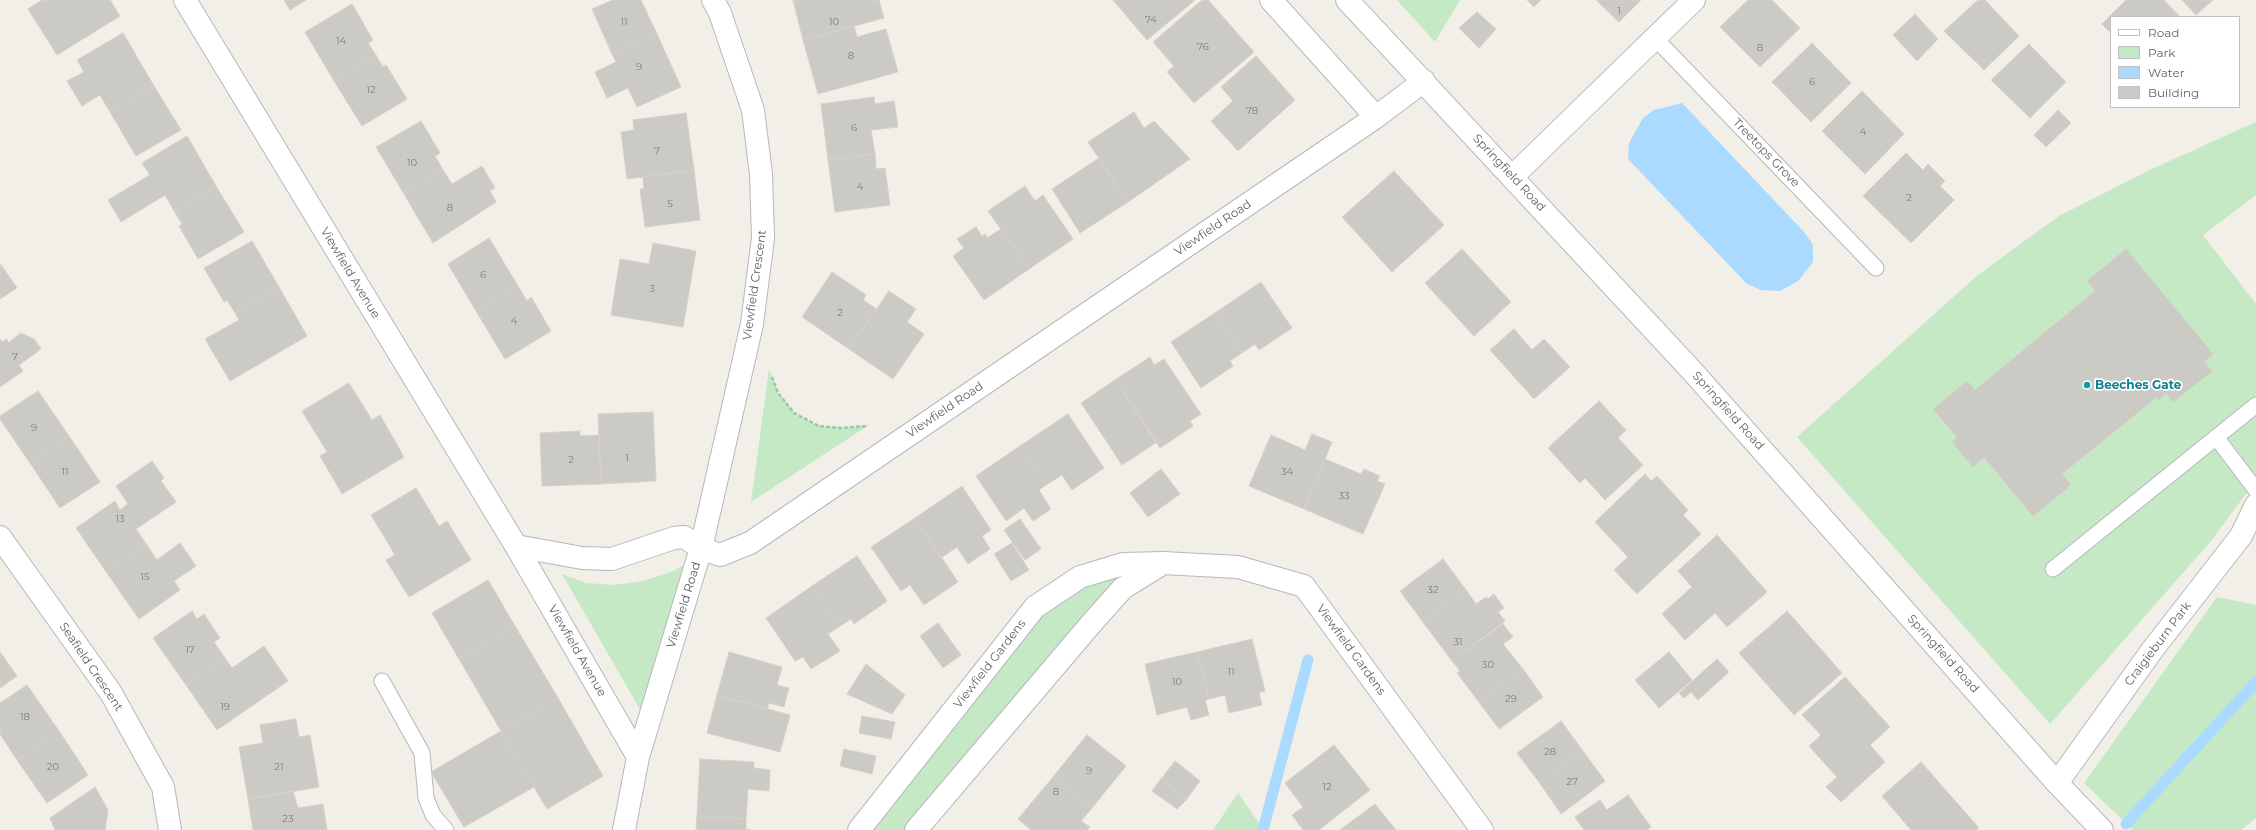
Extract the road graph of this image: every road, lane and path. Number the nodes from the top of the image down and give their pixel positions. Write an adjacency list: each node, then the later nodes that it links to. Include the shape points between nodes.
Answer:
1 (185, 0): 18 (street, Viewfield Avenue)
2 (713, 0): 19 (street, Viewfield Crescent, via 720,13 753,110 761,174 763,238 752,324)
3 (1271, 0): 8 (street)
4 (1347, 0): 7 (street, Springfield Road)
5 (1694, 0): 6 (street)
6 (1655, 38): 9 (street); 10 (lane, Treetops Grove)
7 (1424, 81): 8 (street, Viewfield Road); 9 (street, Springfield Road)
8 (1376, 117): 19 (street, Viewfield Road, via 750,543 720,555)
9 (1512, 177): 24 (street, Springfield Road, via 1693,372)
10 (1876, 268)
11 (771, 375): 13 (path, via 778,393 794,413 819,426 841,428)
12 (2256, 405): 14 (lane)
13 (869, 425)
14 (2216, 437): 15 (lane); 21 (lane)
15 (2256, 490)
16 (2256, 505): 24 (street, Craigieburn Park, via 2241,536 2153,649)
17 (0, 537): 25 (street, Seafield Crescent, via 111,693 163,787)
18 (516, 546): 19 (street, via 582,558 612,559 674,538 684,537); 23 (street, Viewfield Avenue)
19 (700, 548): 23 (street, Viewfield Road)
20 (1163, 563): 28 (street, Viewfield Gardens, via 1123,564 1080,578 1035,607); 29 (street, via 1123,588); 30 (street, Viewfield Gardens, via 1238,567 1304,586)
21 (2053, 569)
22 (382, 681): 26 (lane, via 422,753 426,798 432,815)
23 (638, 757): 27 (street, Viewfield Road)
24 (2057, 783): 31 (street, Springfield Road)
25 (170, 830)
26 (446, 830)
27 (624, 830)
28 (859, 830)
29 (916, 830)
30 (1482, 830)
31 (2102, 830)

